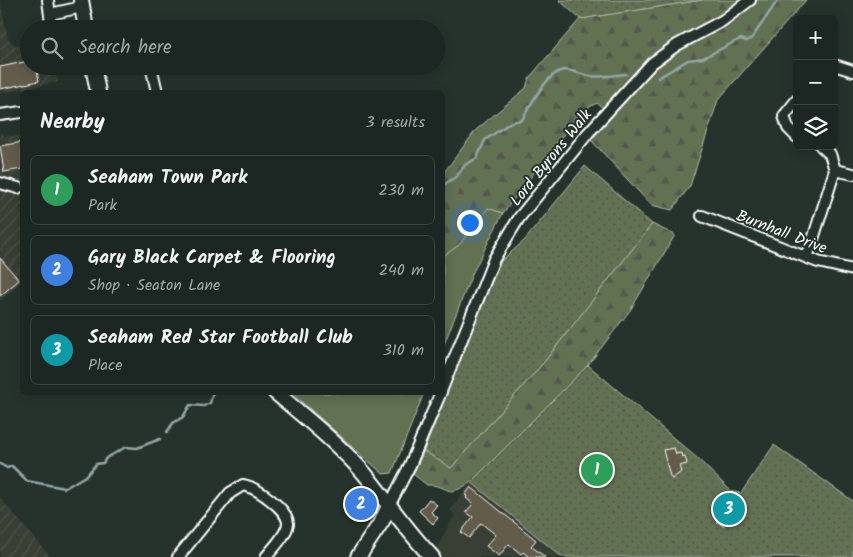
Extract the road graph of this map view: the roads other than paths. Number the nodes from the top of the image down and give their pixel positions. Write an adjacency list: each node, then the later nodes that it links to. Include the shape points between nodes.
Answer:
1 (48, 0): 4 (street)
2 (750, 0): 25 (street, Lord Byrons Walk, via 722,21 677,44 652,64 588,133 519,218 494,259)
3 (82, 3): 4 (street); 6 (main road)
4 (50, 14): 5 (street)
5 (50, 20)
6 (85, 20)
7 (838, 67): 8 (street)
8 (853, 71)
9 (95, 75): 11 (main road)
10 (153, 75): 12 (street)
11 (98, 90)
12 (157, 90)
13 (793, 105): 16 (street, via 784,116)
14 (20, 112): 15 (street)
15 (0, 115)
16 (793, 133)
17 (826, 150): 18 (street)
18 (835, 170): 19 (street); 23 (street)
19 (853, 174)
20 (0, 183): 21 (street)
21 (18, 188)
22 (702, 216): 23 (street, Burnhall Drive)
23 (807, 258): 24 (street, Burnhall Drive)
24 (853, 270)
25 (445, 383)
26 (279, 395): 28 (main road, via 326,434)
27 (440, 395): 28 (street, Lord Byrons Walk)
28 (389, 506): 31 (main road); 32 (main road)
29 (178, 557): 30 (street, via 230,493 243,485 260,491 284,513 288,523)
30 (266, 557)
31 (358, 557)
32 (432, 557)

